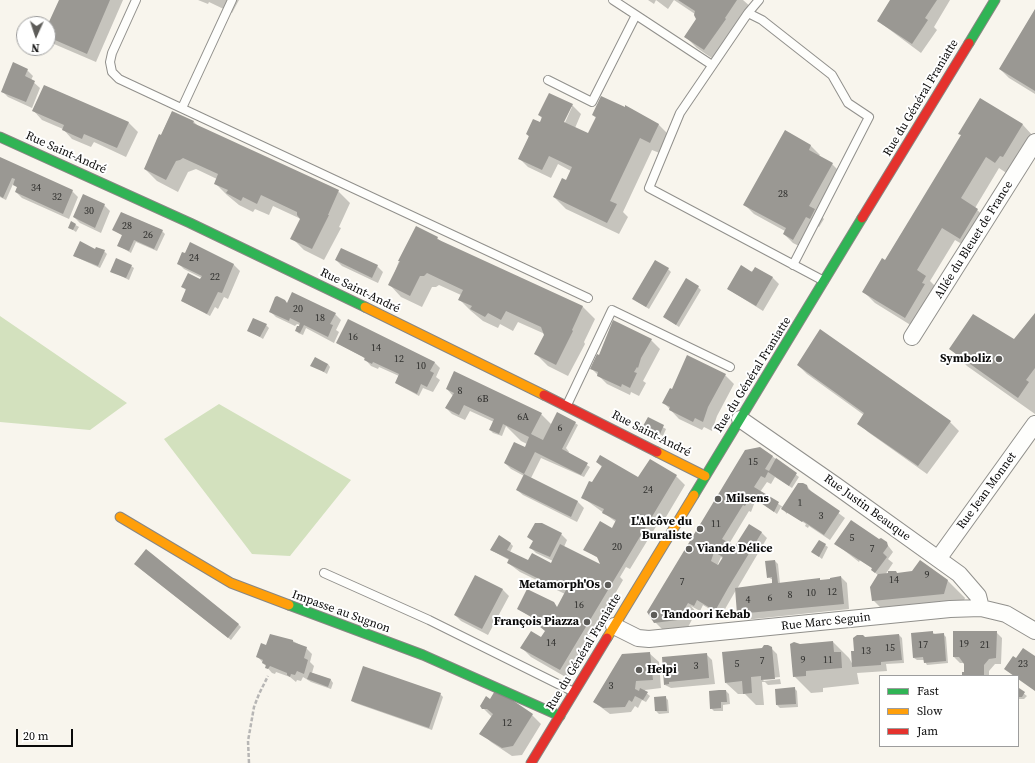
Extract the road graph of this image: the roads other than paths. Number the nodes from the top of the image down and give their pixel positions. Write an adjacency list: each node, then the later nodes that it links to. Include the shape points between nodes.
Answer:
1 (136, 0): 10 (lane, via 112,53 112,72 119,79)
2 (232, 0): 10 (lane)
3 (613, 0): 7 (lane)
4 (759, 0): 6 (lane)
5 (995, 0): 14 (street, Rue du Général Franiatte)
6 (748, 13): 8 (lane); 13 (lane, via 762,20 832,75 848,103 869,117)
7 (636, 15): 8 (lane); 9 (lane, via 592,102)
8 (712, 65): 13 (lane, via 680,113 649,188)
9 (548, 80)
10 (182, 108): 15 (lane)
11 (0, 137): 18 (street, Rue Saint-André, via 190,223)
12 (1035, 142): 16 (street, Allée du Bleuet de France)
13 (793, 265): 14 (lane)
14 (824, 281): 19 (street, Rue du Général Franiatte)
15 (588, 298)
16 (912, 337)
17 (730, 367): 18 (lane, via 612,310)
18 (566, 406): 21 (street, Rue Saint-André)
19 (740, 419): 21 (street, Rue du Général Franiatte); 23 (street, Rue Justin Beauque)
20 (1035, 424): 23 (street, Rue Jean Monnet)
21 (705, 476): 26 (street, Rue du Général Franiatte)
22 (120, 517): 29 (street, Impasse au Sugnon, via 230,583 423,655)
23 (938, 559): 25 (street, Rue Justin Beauque, via 972,587)
24 (324, 573): 28 (lane, via 429,620)
25 (981, 608): 26 (street, Rue Marc Seguin, via 649,640 638,638); 27 (street, Rue Marc Seguin, via 1006,614)
26 (614, 626): 28 (street, Rue du Général Franiatte)
27 (1035, 631)
28 (574, 692): 29 (street, Rue du Général Franiatte)
29 (560, 716): 30 (street, Rue du Général Franiatte)
30 (531, 763)

